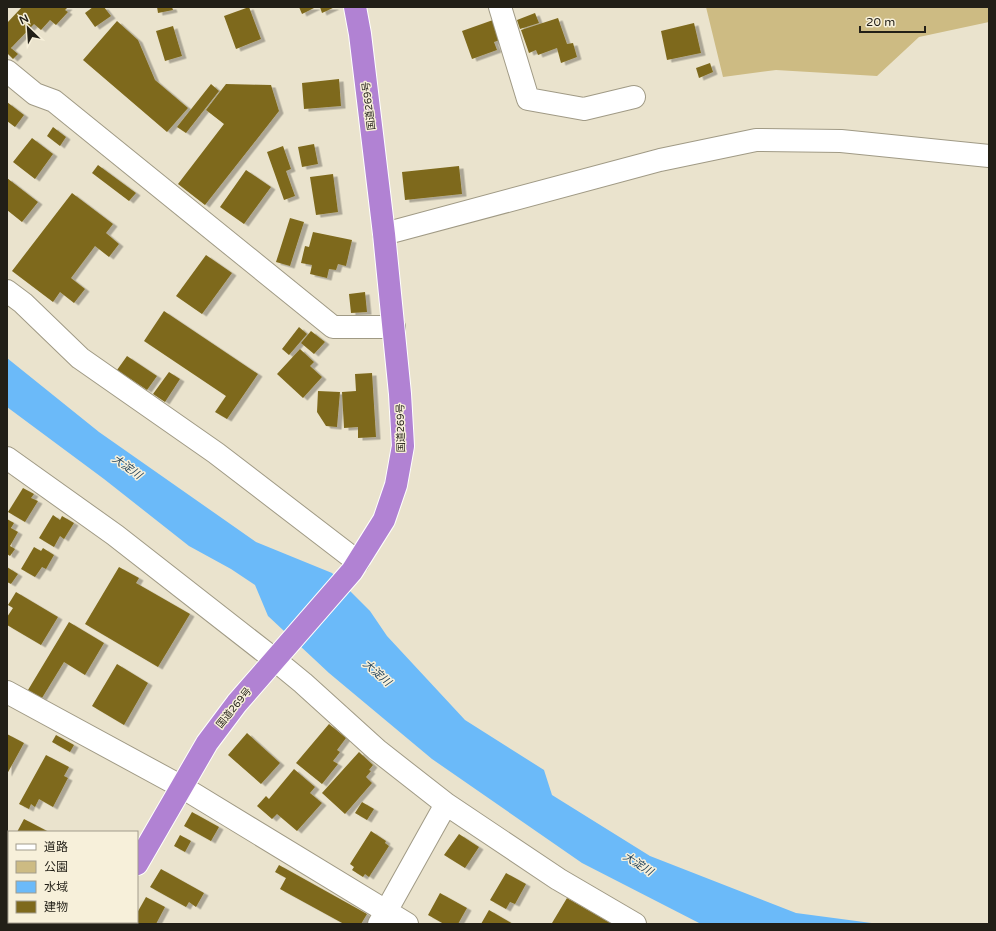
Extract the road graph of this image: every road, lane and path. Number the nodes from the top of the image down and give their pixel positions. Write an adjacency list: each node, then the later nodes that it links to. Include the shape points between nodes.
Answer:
1 (356, 7): 6 (highway, 国道269号)
2 (500, 7): 4 (street, via 528,99 584,109)
3 (7, 71): 8 (street, via 35,94 54,101 333,327)
4 (634, 97)
5 (989, 156): 6 (street, via 841,141 756,140 660,160)
6 (384, 234): 8 (highway, 国道269号)
7 (7, 291): 10 (street, via 80,358 216,452)
8 (394, 327): 10 (highway, 国道269号, via 403,446 396,485 384,520)
9 (7, 458): 11 (street)
10 (355, 566): 11 (highway, 国道269号)
11 (278, 655): 13 (highway, 国道269号, via 207,743); 14 (street, via 303,683 377,750)
12 (7, 692): 13 (street)
13 (182, 787): 15 (highway, 国道269号); 16 (street)
14 (446, 804): 16 (street); 18 (street, via 558,879)
15 (138, 862)
16 (383, 918): 17 (street)
17 (408, 924)
18 (635, 924)

